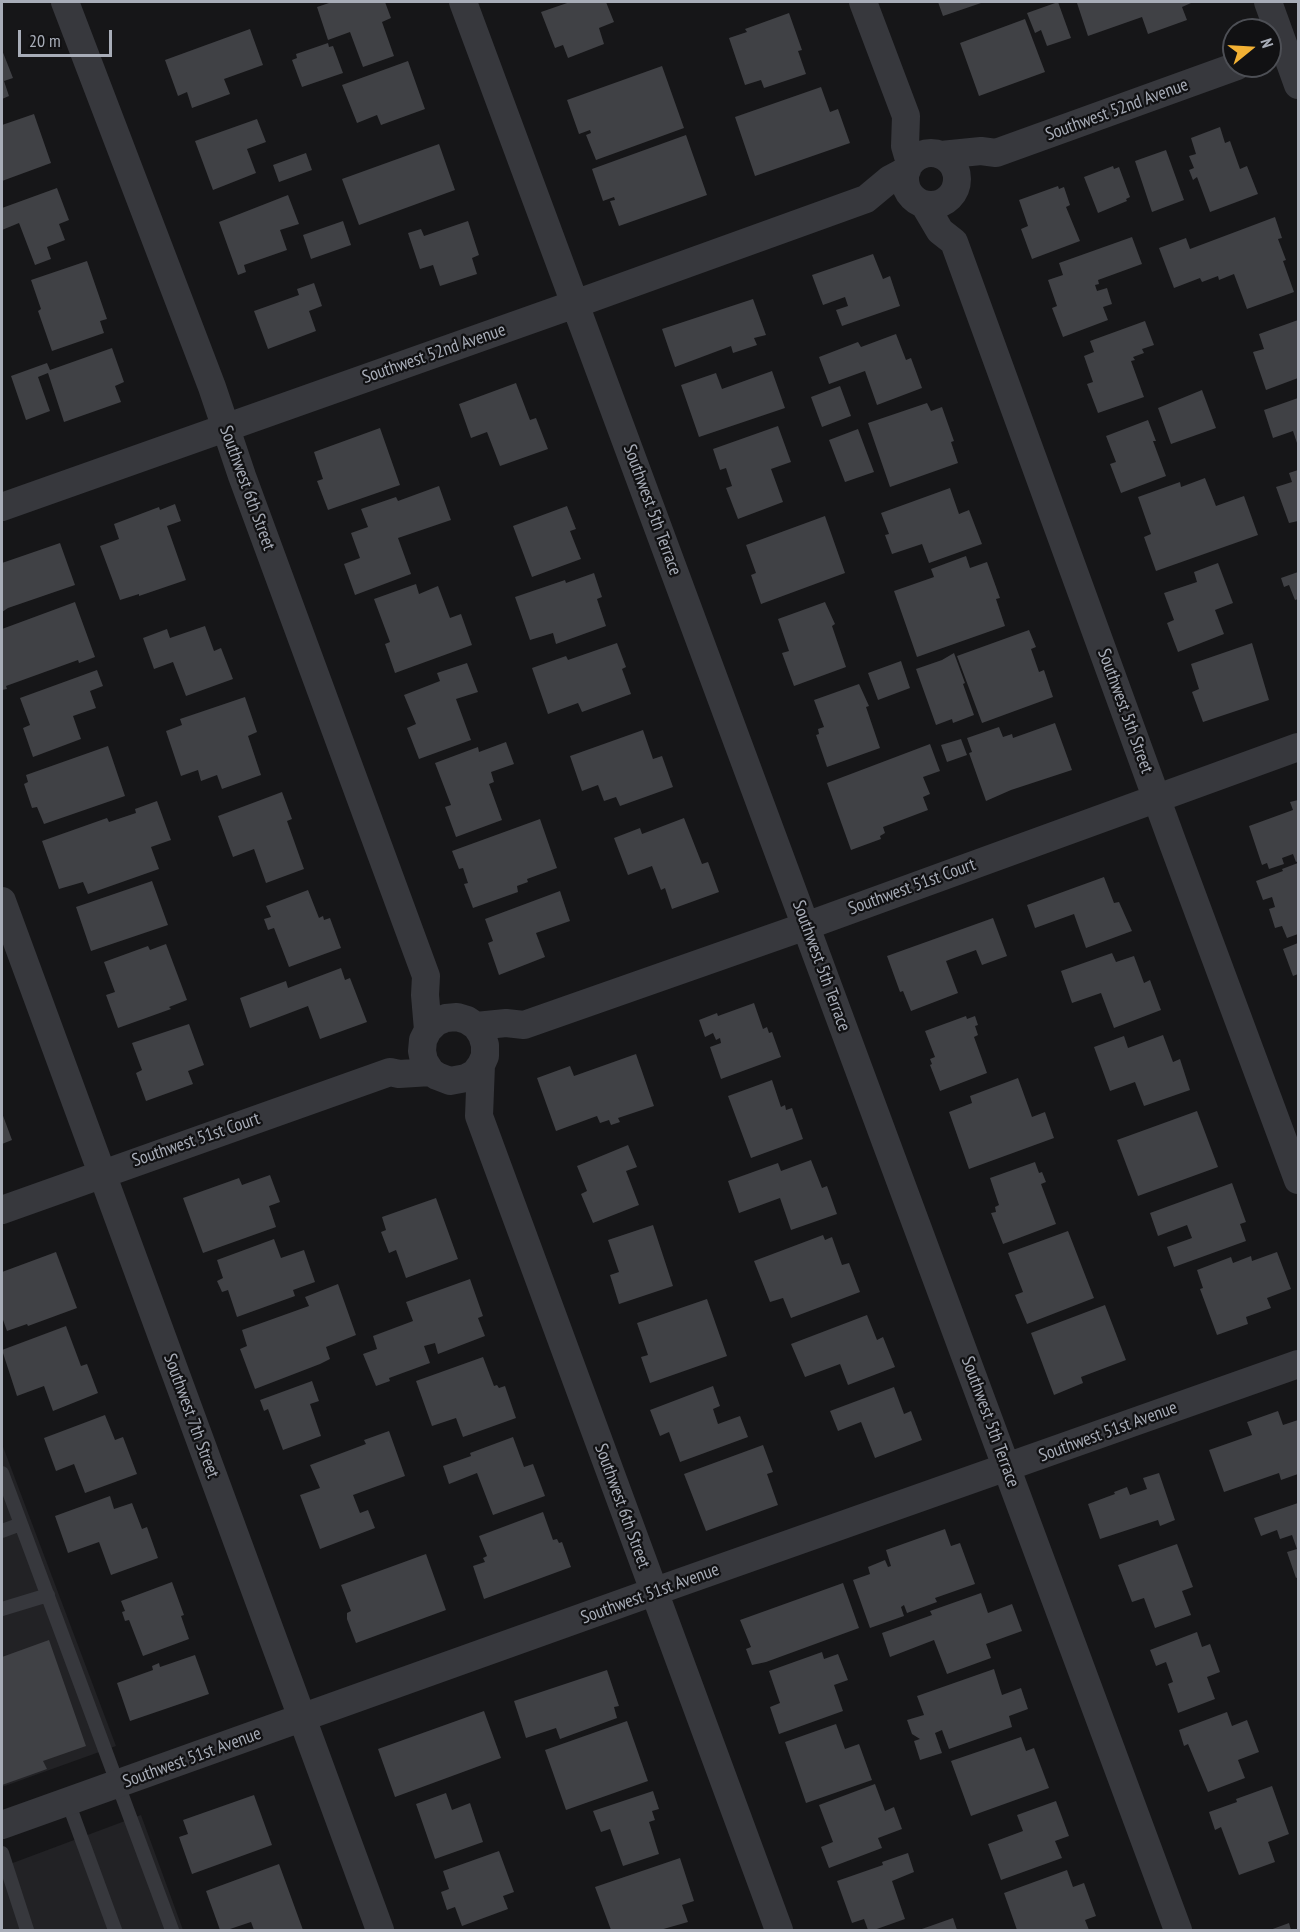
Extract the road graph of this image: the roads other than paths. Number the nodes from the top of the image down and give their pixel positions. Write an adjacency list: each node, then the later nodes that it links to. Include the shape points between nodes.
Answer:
1 (65, 2): 17 (street, Southwest 6th Street)
2 (463, 2): 16 (street, Southwest 5th Terrace)
3 (863, 2): 8 (street, Southwest 5th Street)
4 (1268, 2): 5 (street)
5 (1285, 49): 7 (street)
6 (1222, 71): 9 (street, Southwest 52nd Avenue)
7 (1299, 85)
8 (906, 116): 10 (street, Southwest 5th Street, via 921,128); 11 (street, Southwest 5th Street)
9 (996, 153): 10 (street, Southwest 52nd Avenue); 12 (street, Southwest 52nd Avenue, via 985,167)
10 (939, 154): 11 (street, via 923,154); 12 (street, Southwest 5th Street, via 948,159 956,172)
11 (908, 166): 13 (street, Southwest 52nd Avenue); 14 (street, Southwest 5th Street, via 906,185)
12 (955, 189): 14 (street, via 944,202); 15 (street, Southwest 5th Street, via 959,211)
13 (866, 199): 14 (street, Southwest 52nd Avenue); 16 (street, Southwest 52nd Avenue)
14 (922, 204): 15 (street, Southwest 5th Street, via 940,231)
15 (954, 242): 20 (street, Southwest 5th Street)
16 (575, 304): 17 (street, Southwest 52nd Avenue); 22 (street, Southwest 5th Terrace)
17 (225, 427): 18 (street, Southwest 52nd Avenue); 23 (street, Southwest 6th Street)
18 (2, 507)
19 (1299, 747): 20 (street, Southwest 51st Court)
20 (1156, 798): 22 (street, Southwest 51st Court); 32 (street, Southwest 5th Street)
21 (2, 901): 31 (street, Southwest 7th Street)
22 (806, 926): 25 (street, Southwest 51st Court); 35 (street, Southwest 5th Terrace)
23 (426, 976): 24 (street, Southwest 6th Street); 26 (street, Southwest 6th Street)
24 (466, 1022): 25 (street, Southwest 51st Court); 26 (street, via 446,1018 436,1022); 27 (street, via 483,1035)
25 (524, 1025): 27 (street, Southwest 51st Court)
26 (425, 1036): 28 (street, Southwest 51st Court); 29 (street, via 424,1061)
27 (483, 1060): 29 (street, via 475,1073 466,1078); 30 (street, Southwest 6th Street)
28 (390, 1072): 29 (street, Southwest 51st Court); 31 (street, Southwest 51st Court)
29 (441, 1076): 30 (street, Southwest 6th Street)
30 (479, 1116): 39 (street, Southwest 6th Street)
31 (102, 1173): 33 (street, Southwest 51st Court); 42 (street, Southwest 7th Street)
32 (1299, 1180)
33 (2, 1210)
34 (1299, 1364): 35 (street, Southwest 51st Avenue)
35 (1007, 1467): 39 (street, Southwest 51st Avenue); 52 (street, Southwest 5th Terrace)
36 (2, 1473): 37 (lane)
37 (21, 1524): 38 (lane); 40 (lane)
38 (2, 1531)
39 (653, 1592): 42 (street, Southwest 51st Avenue); 51 (street, Southwest 6th Street)
40 (48, 1595): 41 (lane); 43 (lane)
41 (2, 1609)
42 (303, 1719): 43 (street, Southwest 51st Avenue); 50 (street, Southwest 7th Street)
43 (118, 1784): 44 (street, Southwest 51st Avenue); 49 (lane)
44 (68, 1802): 45 (street, Southwest 51st Avenue); 48 (lane)
45 (2, 1826)
46 (2, 1853): 47 (lane)
47 (27, 1930)
48 (115, 1930)
49 (172, 1930)
50 (380, 1930)
51 (779, 1930)
52 (1179, 1930)

